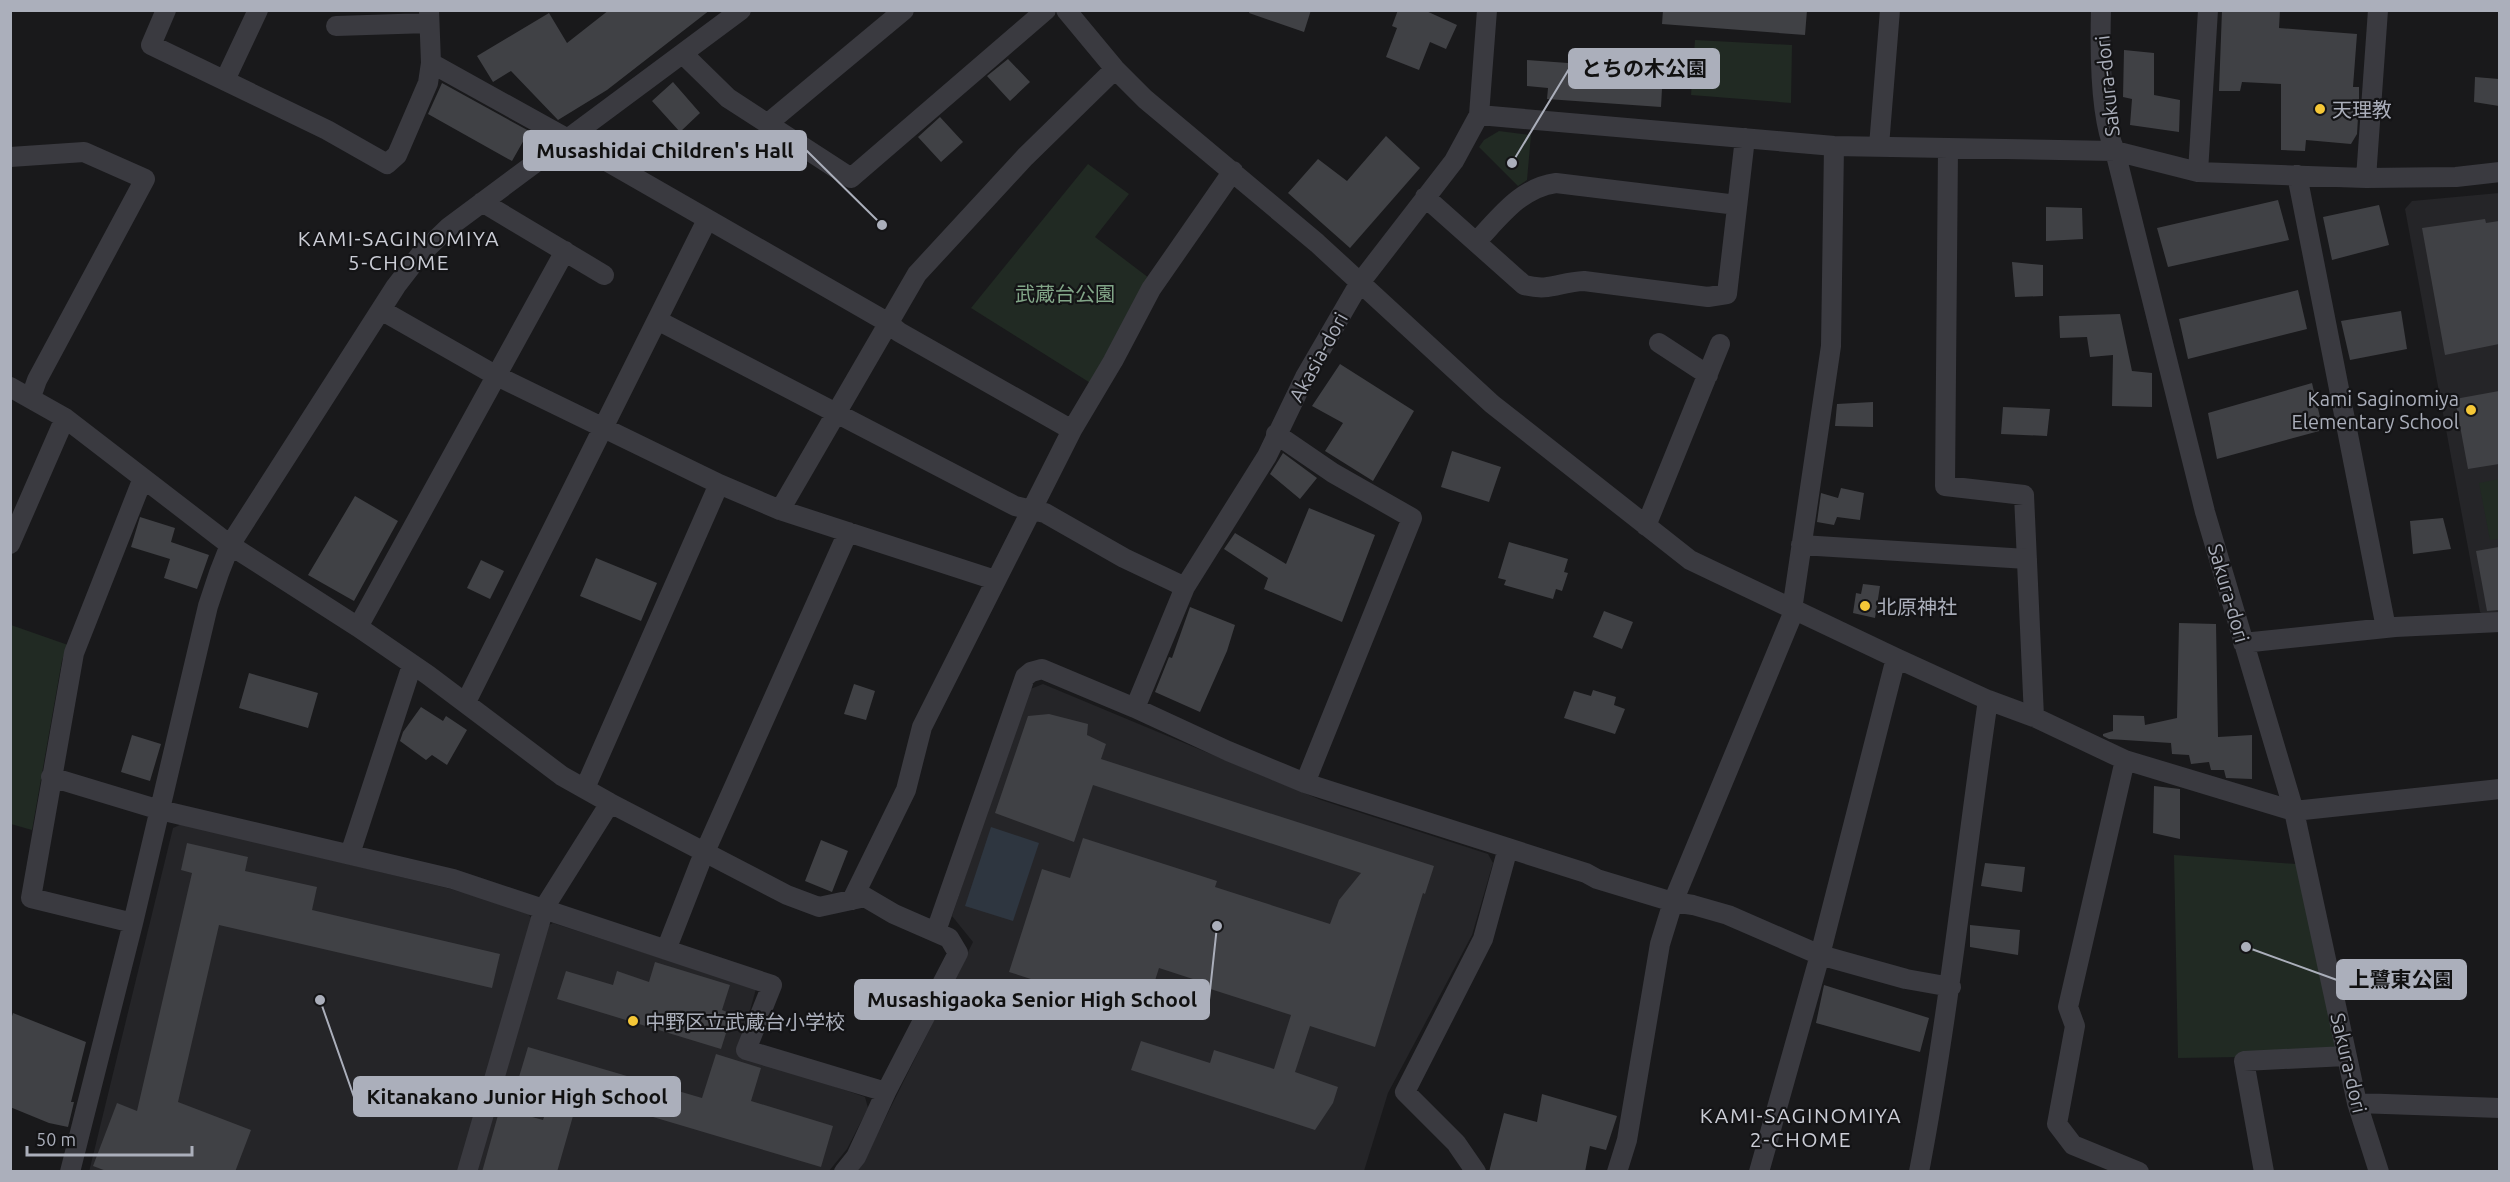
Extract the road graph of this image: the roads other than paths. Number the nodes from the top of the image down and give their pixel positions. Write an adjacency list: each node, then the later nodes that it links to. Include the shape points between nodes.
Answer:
1 (166, 10): 17 (street, via 151,45)
2 (258, 10): 17 (street)
3 (741, 10): 14 (street)
4 (904, 10): 19 (street)
5 (1046, 10): 19 (street, via 851,178)
6 (1066, 10): 16 (street)
7 (1487, 10): 18 (street, Akasia-dori)
8 (1890, 10): 23 (street)
9 (2101, 10): 25 (street, Sakura-dori, via 2108,135)
10 (2208, 10): 28 (street)
11 (2378, 10): 31 (street)
12 (429, 16): 13 (street); 15 (street)
13 (336, 26)
14 (683, 54): 19 (street, via 728,98); 21 (street)
15 (430, 63): 17 (street, via 428,83 397,155 387,164); 21 (street)
16 (1115, 69): 27 (street, via 1145,99); 42 (street, via 1025,157 917,274)
17 (225, 80)
18 (1479, 115): 20 (street); 32 (street, Akasia-dori, via 1454,161)
19 (767, 124)
20 (1745, 138): 22 (street); 34 (street)
21 (568, 139): 33 (street); 35 (street)
22 (1834, 146): 23 (street); 61 (street, via 1831,346)
23 (1879, 146): 24 (street)
24 (1948, 148): 25 (street); 63 (street, via 1945,486 2024,495)
25 (2115, 151): 28 (street); 70 (street, Sakura-dori, via 2205,512)
26 (10, 158): 48 (street, via 84,152 145,179)
27 (1233, 171): 39 (street); 52 (street, via 1151,288)
28 (2198, 172): 30 (street)
29 (2499, 172): 31 (street, via 2456,177)
30 (2297, 175): 31 (street); 69 (street)
31 (2366, 178)
32 (1425, 197): 36 (street); 39 (street, Akasia-dori)
33 (482, 202): 37 (street); 40 (street, via 420,255)
34 (1737, 205): 36 (street, via 1543,184 1518,198); 36 (street, via 1727,294 1708,297 1584,281 1538,289 1524,285)
35 (707, 220): 41 (street); 42 (street)
36 (1476, 242)
37 (565, 251): 38 (street); 45 (street)
38 (604, 275)
39 (1359, 284): 53 (street, Akasia-dori); 58 (street, via 1492,404)
40 (381, 310): 45 (street); 62 (street)
41 (657, 320): 49 (street); 51 (street)
42 (887, 322): 49 (street); 52 (street)
43 (1659, 343): 46 (street)
44 (1720, 344): 46 (street)
45 (495, 375): 51 (street); 68 (street)
46 (1707, 375): 58 (street)
47 (10, 387): 48 (street)
48 (31, 397): 50 (street)
49 (835, 412): 56 (street, via 1015,506); 57 (street)
50 (65, 418): 54 (street); 60 (street)
51 (602, 429): 55 (street); 74 (street)
52 (1072, 430): 56 (street)
53 (1276, 434): 65 (street, Akasia-dori, via 1267,456); 79 (street, via 1333,473 1412,518)
54 (143, 478): 62 (street); 78 (street, via 74,653)
55 (719, 484): 57 (street); 80 (street)
56 (1031, 509): 64 (street); 65 (street)
57 (780, 510): 59 (street)
58 (1646, 526): 66 (street, via 1690,560)
59 (848, 532): 64 (street); 86 (street)
60 (10, 544)
61 (1801, 544): 63 (street); 66 (street)
62 (230, 545): 68 (street); 83 (street, via 208,606)
63 (2027, 559): 76 (street)
64 (995, 580): 88 (street, via 922,727 906,790)
65 (1185, 587): 75 (street, Akasia-dori)
66 (1793, 611): 71 (street); 89 (street)
67 (2499, 622): 69 (street)
68 (358, 627): 72 (street)
69 (2386, 628): 70 (street)
70 (2243, 643): 84 (street, Sakura-dori)
71 (1896, 658): 73 (street); 94 (street)
72 (412, 665): 74 (street); 87 (street)
73 (1988, 700): 76 (street); 95 (street)
74 (466, 702): 80 (street, via 553,769)
75 (1135, 708): 79 (street); 92 (street, via 1042,669 1025,677)
76 (2034, 717): 77 (street)
77 (2125, 760): 84 (street); 107 (street, via 2068,1007 2075,1026 2057,1125 2073,1145)
78 (51, 777): 83 (street); 91 (street, via 31,898)
79 (1305, 783): 85 (street)
80 (585, 788): 82 (street)
81 (2499, 789): 84 (street)
82 (610, 803): 86 (street); 90 (street)
83 (160, 810): 87 (street); 91 (street)
84 (2294, 811): 96 (street, Sakura-dori)
85 (1508, 848): 89 (street); 103 (street, via 1483,939 1405,1092 1456,1143)
86 (705, 852): 88 (street, via 819,908); 93 (street)
87 (350, 854): 90 (street, via 453,879)
88 (852, 900): 92 (street, via 865,897)
89 (1673, 902): 94 (street, via 1728,915); 104 (street, via 1660,944 1627,1140)
90 (544, 908): 93 (street); 101 (street)
91 (134, 923): 100 (street)
92 (936, 931): 97 (street, via 949,938 958,953)
93 (666, 950): 97 (street, via 772,985 746,1050)
94 (1820, 955): 95 (street); 105 (street)
95 (1951, 987): 106 (street)
96 (2346, 1056): 98 (street, Sakura-dori); 108 (street, via 2244,1061)
97 (886, 1092): 102 (street, via 856,1157)
98 (2357, 1103): 99 (street); 109 (street, Sakura-dori)
99 (2499, 1108)
100 (70, 1172)
101 (467, 1172)
102 (844, 1172)
103 (1476, 1172)
104 (1617, 1172)
105 (1759, 1172)
106 (1919, 1172)
107 (2139, 1172)
108 (2264, 1172)
109 (2379, 1172)

